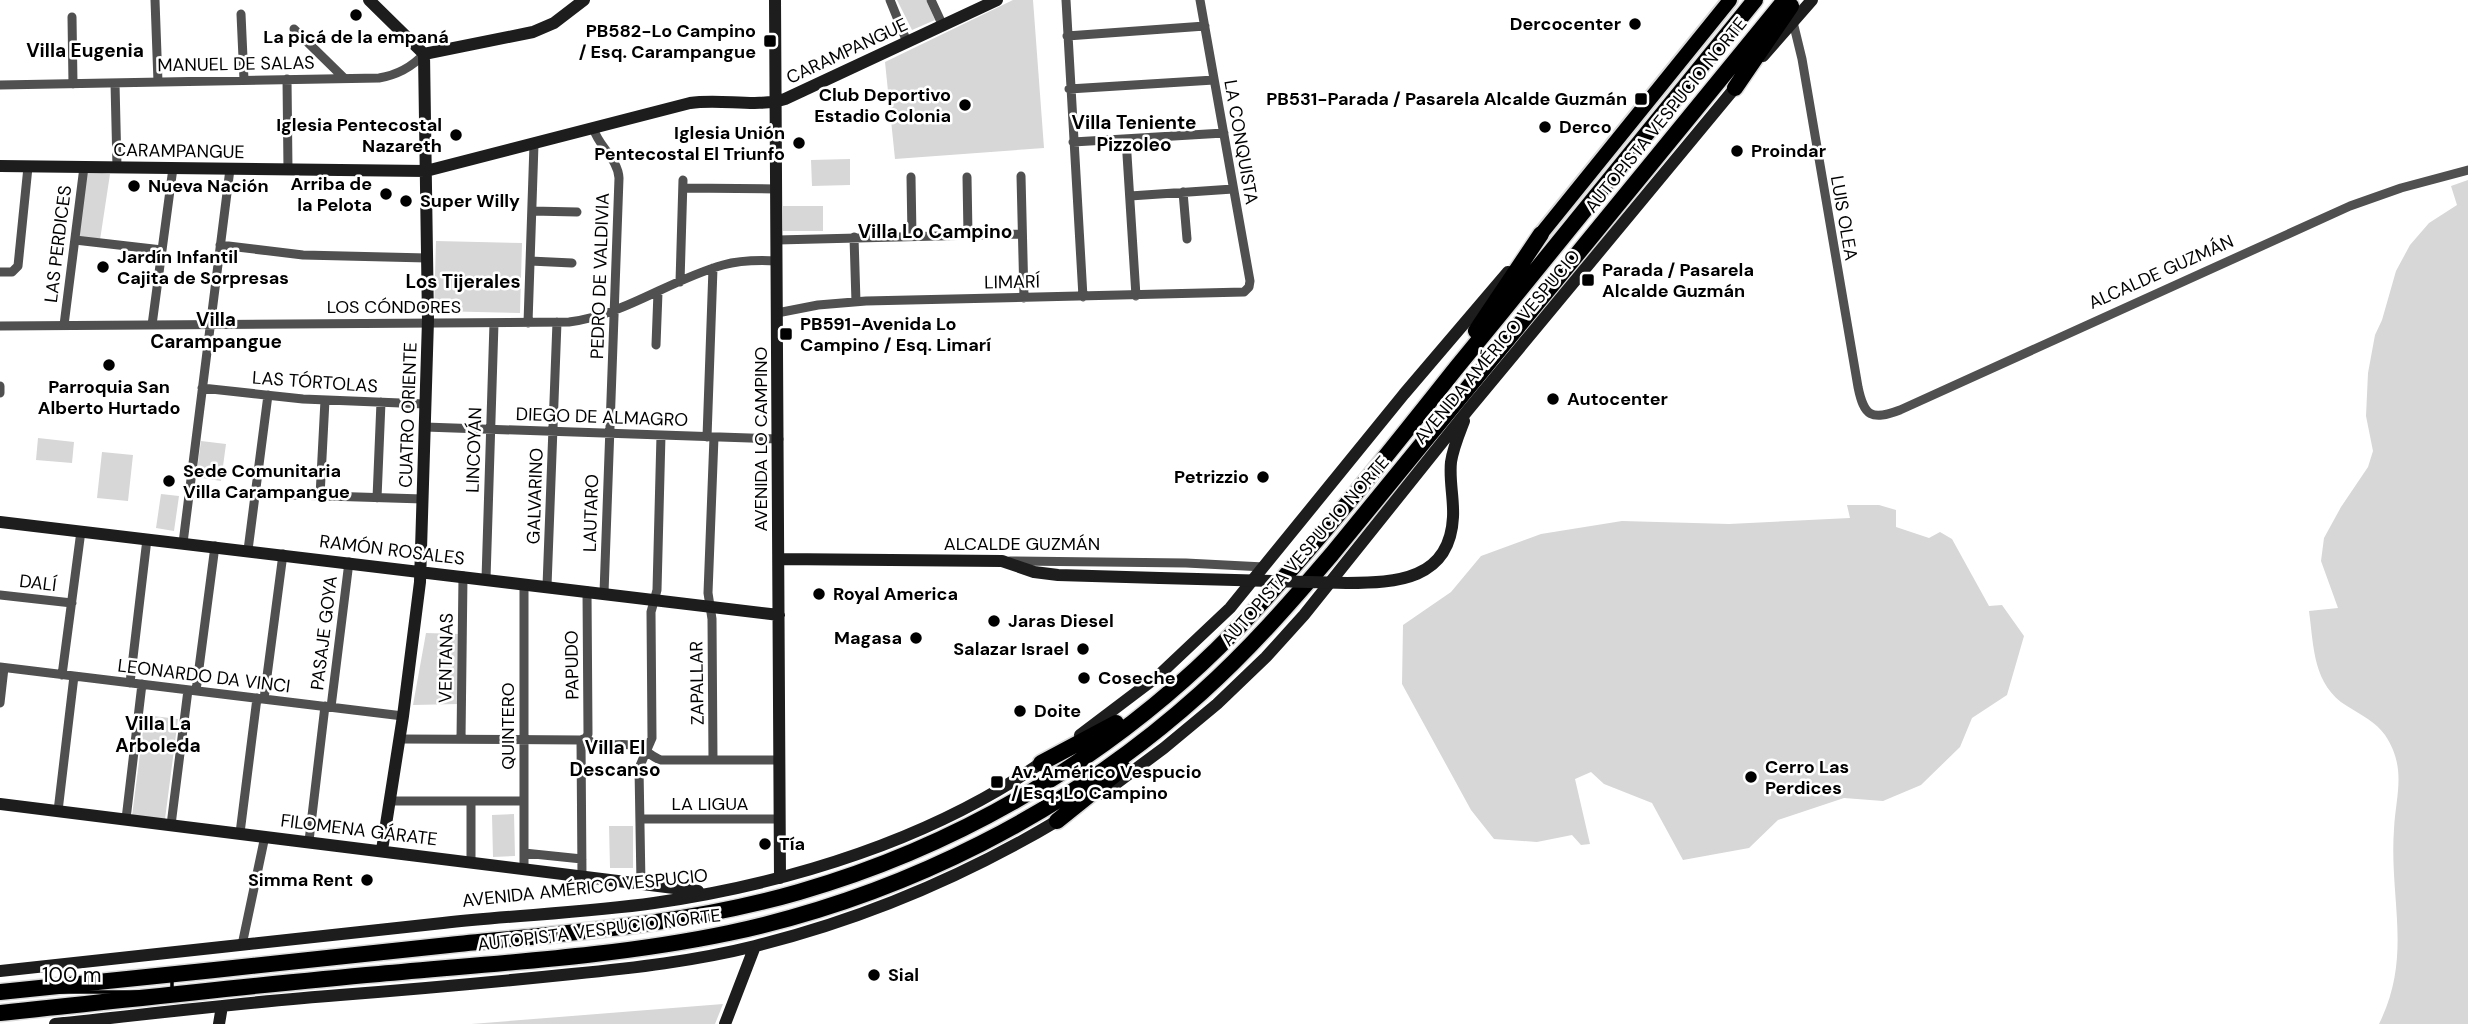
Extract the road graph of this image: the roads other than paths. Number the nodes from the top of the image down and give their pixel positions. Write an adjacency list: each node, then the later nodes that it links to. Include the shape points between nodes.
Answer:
1 (155, 0): 28 (street)
2 (369, 0): 23 (main road)
3 (584, 0): 23 (main road, via 533,32)
4 (775, 0): 34 (main road, AVENIDA LO CAMPINO)
5 (890, 0): 22 (street)
6 (931, 0): 18 (street)
7 (997, 0): 18 (main road, CARAMPANGUE)
8 (1066, 0): 21 (street)
9 (1200, 0): 19 (street, LA CONQUISTA)
10 (1730, 0): 59 (main road, AVENIDA AMÉRICO VESPUCIO)
11 (1755, 0): 92 (highway, AUTOPISTA VESPUCIO NORTE)
12 (1785, 0): 143 (highway, AUTOPISTA VESPUCIO NORTE, via 1332,554 1262,634)
13 (1795, 0): 32 (highway)
14 (1812, 0): 17 (main road, AVENIDA AMÉRICO VESPUCIO)
15 (242, 14): 26 (street)
16 (72, 17): 30 (street)
17 (1793, 22): 32 (main road, AVENIDA AMÉRICO VESPUCIO); 101 (street, LUIS OLEA, via 1858,387 1863,406)
18 (943, 26): 22 (main road, CARAMPANGUE)
19 (1205, 26): 21 (street); 27 (street, LA CONQUISTA)
20 (294, 29): 24 (street)
21 (1067, 36): 33 (street)
22 (907, 42): 34 (main road, CARAMPANGUE)
23 (424, 54): 24 (street, MANUEL DE SALAS, via 394,75); 48 (main road, CUATRO ORIENTE)
24 (344, 78): 25 (street, MANUEL DE SALAS)
25 (287, 79): 26 (street, MANUEL DE SALAS); 46 (street)
26 (244, 80): 28 (street, MANUEL DE SALAS)
27 (1214, 80): 33 (street); 36 (street, LA CONQUISTA)
28 (158, 82): 29 (street, MANUEL DE SALAS)
29 (115, 83): 30 (street, MANUEL DE SALAS); 43 (street)
30 (73, 84): 31 (street, MANUEL DE SALAS)
31 (0, 85)
32 (1735, 88): 100 (main road, AVENIDA AMÉRICO VESPUCIO)
33 (1069, 89): 38 (street)
34 (775, 102): 35 (main road, CARAMPANGUE, via 700,101); 52 (main road, AVENIDA LO CAMPINO)
35 (593, 128): 39 (main road, CARAMPANGUE); 81 (street, PEDRO DE VALDIVIA, via 619,174)
36 (1224, 133): 37 (street); 53 (street, LA CONQUISTA)
37 (1126, 139): 38 (street); 55 (street)
38 (1073, 142): 77 (street)
39 (534, 144): 48 (main road, CARAMPANGUE); 56 (street)
40 (0, 166): 41 (main road, CARAMPANGUE)
41 (28, 167): 42 (main road, CARAMPANGUE); 73 (street, via 19,264 16,270)
42 (84, 167): 43 (main road, CARAMPANGUE); 64 (street, LAS PERDICES)
43 (117, 167): 44 (main road, CARAMPANGUE)
44 (173, 168): 45 (main road, CARAMPANGUE); 67 (street)
45 (230, 169): 46 (main road, CARAMPANGUE); 66 (street)
46 (288, 170): 48 (main road, CARAMPANGUE)
47 (2468, 170): 101 (street, ALCALDE GUZMÁN, via 2350,206 1900,411)
48 (426, 171): 68 (main road, CUATRO ORIENTE)
49 (1021, 176): 58 (street)
50 (911, 177): 61 (street)
51 (967, 177): 60 (street)
52 (776, 188): 65 (main road, AVENIDA LO CAMPINO); 74 (street, via 683,184)
53 (1233, 189): 54 (street); 75 (street, LA CONQUISTA, via 1250,281)
54 (1183, 192): 55 (street); 63 (street)
55 (1130, 196): 78 (street)
56 (531, 211): 57 (street); 69 (street)
57 (577, 212)
58 (1022, 234): 60 (street); 79 (street)
59 (1541, 234): 92 (highway); 123 (main road, AVENIDA AMÉRICO VESPUCIO)
60 (968, 235): 61 (street)
61 (912, 236): 62 (street)
62 (855, 237): 65 (street); 80 (street)
63 (1187, 239)
64 (75, 240): 67 (street); 88 (street, LAS PERDICES)
65 (777, 240): 70 (main road, AVENIDA LO CAMPINO)
66 (220, 244): 68 (street, via 303,255); 87 (street)
67 (162, 250): 89 (street)
68 (427, 258): 83 (main road, CUATRO ORIENTE)
69 (530, 261): 71 (street); 85 (street)
70 (777, 261): 72 (street, LOS CÓNDORES, via 744,261); 82 (main road, AVENIDA LO CAMPINO)
71 (572, 263)
72 (713, 268): 74 (street, LOS CÓNDORES); 107 (street, ZAPALLAR)
73 (0, 272)
74 (680, 282): 76 (street, LOS CÓNDORES)
75 (1247, 290): 78 (street, LIMARÍ)
76 (658, 292): 81 (street, LOS CÓNDORES); 91 (street)
77 (1083, 296): 78 (street, LIMARÍ); 79 (street, LIMARÍ)
78 (1136, 296)
79 (1024, 298): 80 (street, LIMARÍ)
80 (856, 302): 82 (street, LIMARÍ)
81 (614, 312): 86 (street, LOS CÓNDORES); 105 (street, PEDRO DE VALDIVIA)
82 (777, 313): 108 (main road, AVENIDA LO CAMPINO)
83 (428, 323): 84 (street, LOS CÓNDORES); 87 (street, LOS CÓNDORES); 99 (main road, CUATRO ORIENTE)
84 (495, 323): 85 (street, LOS CÓNDORES); 103 (street, LINCOYÁN)
85 (528, 323): 86 (street, LOS CÓNDORES)
86 (557, 323): 104 (street, GALVARINO)
87 (210, 324): 89 (street, LOS CÓNDORES); 94 (street)
88 (64, 325): 89 (street, LOS CÓNDORES); 90 (street, LOS CÓNDORES)
89 (152, 325)
90 (0, 326)
91 (656, 345)
92 (1449, 378): 139 (highway, AUTOPISTA VESPUCIO NORTE, via 1289,572)
93 (0, 386): 95 (street)
94 (202, 388): 96 (street, LAS TÓRTOLAS); 116 (street)
95 (0, 393)
96 (268, 395): 97 (street, LAS TÓRTOLAS); 118 (street)
97 (325, 400): 98 (street, LAS TÓRTOLAS); 110 (street)
98 (381, 402): 99 (street, LAS TÓRTOLAS); 111 (street)
99 (425, 404): 102 (main road, CUATRO ORIENTE)
100 (1468, 410): 121 (main road, bridge, via 1451,460 1453,522 1448,539 1441,555 1425,570 1405,579 1347,583 1058,575); 164 (main road, AVENIDA AMÉRICO VESPUCIO, via 1266,657 1164,748)
101 (1873, 416)
102 (425, 427): 103 (street, DIEGO DE ALMAGRO); 112 (main road, CUATRO ORIENTE)
103 (491, 429): 104 (street, DIEGO DE ALMAGRO); 126 (street, LINCOYÁN)
104 (553, 431): 105 (street, DIEGO DE ALMAGRO); 128 (street, GALVARINO)
105 (609, 433): 106 (street, DIEGO DE ALMAGRO); 130 (street, LAUTARO)
106 (661, 435): 107 (street, DIEGO DE ALMAGRO); 132 (street)
107 (710, 437): 108 (street, DIEGO DE ALMAGRO); 134 (street, ZAPALLAR)
108 (779, 439): 120 (main road, AVENIDA LO CAMPINO)
109 (294, 495): 110 (street)
110 (320, 496): 111 (street)
111 (377, 498): 112 (street)
112 (423, 499): 124 (main road, CUATRO ORIENTE)
113 (0, 522): 114 (main road, RAMÓN ROSALES)
114 (80, 531): 115 (main road, RAMÓN ROSALES); 133 (street)
115 (148, 539): 116 (main road, RAMÓN ROSALES); 140 (street)
116 (183, 543): 117 (main road, RAMÓN ROSALES)
117 (215, 546): 118 (main road, RAMÓN ROSALES); 142 (street)
118 (248, 550): 119 (main road, RAMÓN ROSALES)
119 (283, 554): 122 (main road, RAMÓN ROSALES); 144 (street)
120 (779, 559): 121 (main road, ALCALDE GUZMÁN); 135 (main road, AVENIDA LO CAMPINO)
121 (1002, 561): 123 (street, ALCALDE GUZMÁN)
122 (349, 562): 124 (main road, RAMÓN ROSALES); 146 (street, PASAJE GOYA)
123 (1265, 567): 155 (main road, AVENIDA AMÉRICO VESPUCIO, via 1219,619 1158,676)
124 (421, 571): 125 (main road, RAMÓN ROSALES); 147 (main road, CUATRO ORIENTE)
125 (463, 576): 126 (main road, RAMÓN ROSALES); 149 (street, VENTANAS)
126 (486, 579): 127 (main road, RAMÓN ROSALES)
127 (524, 584): 128 (main road, RAMÓN ROSALES); 151 (street, QUINTERO)
128 (547, 586): 129 (main road, RAMÓN ROSALES)
129 (586, 591): 130 (main road, RAMÓN ROSALES); 150 (street, PAPUDO, via 588,734)
130 (604, 593): 132 (main road, RAMÓN ROSALES)
131 (0, 595): 133 (street, DALÍ)
132 (654, 600): 134 (main road, RAMÓN ROSALES); 152 (street, via 652,738)
133 (72, 603): 137 (street)
134 (710, 606): 135 (main road, RAMÓN ROSALES); 153 (street, ZAPALLAR)
135 (779, 615): 154 (main road, AVENIDA LO CAMPINO)
136 (2, 668): 137 (street, LEONARDO DA VINCI); 145 (street)
137 (62, 675): 138 (street, LEONARDO DA VINCI)
138 (74, 676): 140 (street, LEONARDO DA VINCI); 160 (street)
139 (1183, 680): 155 (highway, via 1121,721); 181 (highway, AUTOPISTA VESPUCIO NORTE, via 1104,743 998,810 905,855 791,894 699,916 609,929)
140 (130, 683): 141 (street, LEONARDO DA VINCI)
141 (142, 684): 142 (street, LEONARDO DA VINCI); 161 (street)
142 (192, 690): 144 (street, LEONARDO DA VINCI); 165 (street)
143 (1202, 692): 164 (highway, via 1153,743); 183 (highway, AUTOPISTA VESPUCIO NORTE, via 1109,766 1010,828 901,880 787,919 616,951)
144 (260, 699): 146 (street, LEONARDO DA VINCI); 166 (street)
145 (0, 703)
146 (328, 707): 147 (street, LEONARDO DA VINCI); 168 (street, PASAJE GOYA)
147 (403, 716): 148 (main road, CUATRO ORIENTE)
148 (400, 739): 149 (street); 156 (main road, CUATRO ORIENTE)
149 (461, 739): 151 (street)
150 (584, 739): 151 (street); 152 (street, via 594,744 633,745); 171 (street, PAPUDO)
151 (524, 740): 158 (street, QUINTERO)
152 (646, 752): 153 (street, via 661,760); 162 (street, via 639,768)
153 (713, 760): 154 (street)
154 (780, 760): 163 (main road, AVENIDA LO CAMPINO)
155 (1041, 763): 175 (main road, AVENIDA AMÉRICO VESPUCIO, via 924,827)
156 (390, 801): 157 (street); 169 (main road, CUATRO ORIENTE)
157 (471, 801): 158 (street); 172 (street)
158 (524, 801): 170 (street, QUINTERO)
159 (0, 804): 160 (main road, FILOMENA GÁRATE)
160 (58, 811): 161 (main road, FILOMENA GÁRATE)
161 (126, 819): 165 (main road, FILOMENA GÁRATE)
162 (640, 820): 163 (street, LA LIGUA); 176 (street)
163 (780, 820): 175 (main road, AVENIDA LO CAMPINO)
164 (1057, 821): 179 (main road, AVENIDA AMÉRICO VESPUCIO, via 928,888 859,915)
165 (171, 825): 166 (main road, FILOMENA GÁRATE)
166 (240, 833): 167 (main road, FILOMENA GÁRATE)
167 (265, 836): 168 (main road, FILOMENA GÁRATE); 178 (street)
168 (309, 841): 169 (main road, FILOMENA GÁRATE)
169 (382, 850): 172 (main road, FILOMENA GÁRATE)
170 (524, 853): 171 (street); 173 (street, QUINTERO)
171 (582, 859): 174 (street, PAPUDO)
172 (471, 862): 173 (main road, FILOMENA GÁRATE)
173 (524, 869): 174 (main road, FILOMENA GÁRATE)
174 (582, 876): 176 (main road, FILOMENA GÁRATE)
175 (780, 878): 177 (main road, AVENIDA AMÉRICO VESPUCIO)
176 (642, 884): 177 (main road, FILOMENA GÁRATE)
177 (713, 893): 178 (main road, AVENIDA AMÉRICO VESPUCIO)
178 (242, 945): 180 (main road, AVENIDA AMÉRICO VESPUCIO)
179 (755, 946): 182 (main road, AVENIDA AMÉRICO VESPUCIO, via 646,966); 186 (main road)
180 (0, 971)
181 (0, 992)
182 (222, 1006): 184 (main road, AVENIDA AMÉRICO VESPUCIO); 185 (main road)
183 (0, 1013)
184 (55, 1024)
185 (219, 1024)
186 (725, 1024)

